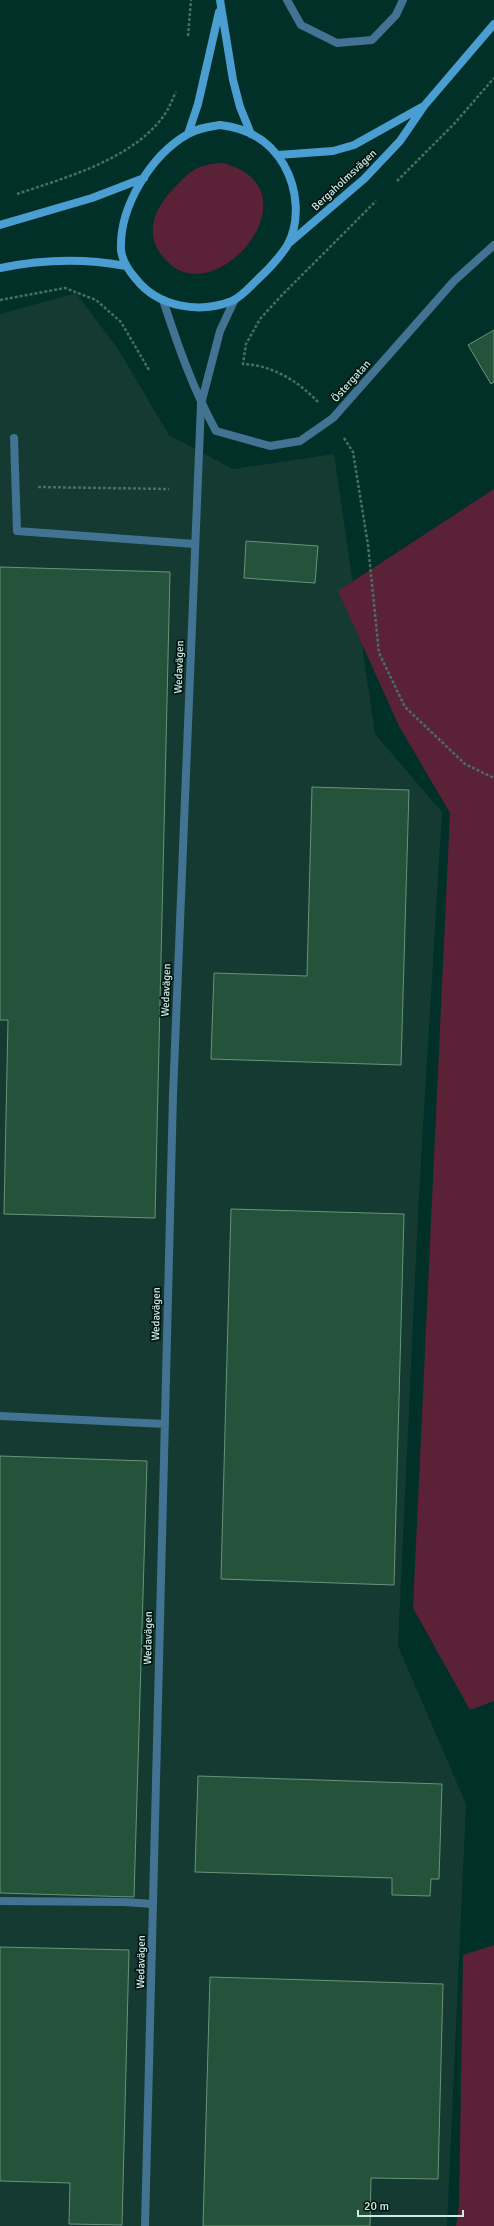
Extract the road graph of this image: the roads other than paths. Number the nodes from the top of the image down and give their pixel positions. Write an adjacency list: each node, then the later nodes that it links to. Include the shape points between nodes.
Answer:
1 (287, 0): 2 (street, via 301,25 338,43 372,40 396,14)
2 (403, 0)
3 (220, 4): 6 (main road, via 198,104); 7 (main road, via 233,80 240,107)
4 (494, 24): 5 (main road, Bergaholmsvägen)
5 (424, 106): 8 (main road, Bergaholmsvägen, via 354,145 333,151); 12 (main road, Bergaholmsvägen, via 400,141 364,179)
6 (188, 134): 7 (main road, via 203,127 220,125 236,127); 9 (main road, via 172,145)
7 (252, 134): 8 (main road, via 266,143)
8 (278, 156): 12 (main road, via 288,172 295,196 293,227)
9 (144, 178): 10 (main road, via 92,198); 13 (main road, via 134,195 122,234 121,251)
10 (0, 225)
11 (494, 244): 17 (street, Östergatan, via 454,281 333,418 300,441 270,446 216,431)
12 (287, 245): 16 (main road, via 263,275)
13 (126, 266): 14 (main road, via 96,260 69,259); 15 (main road, via 141,284)
14 (0, 268)
15 (163, 300): 16 (main road, via 180,306 198,308); 17 (street, Östergatan)
16 (234, 301): 17 (street, via 220,331)
17 (201, 404): 19 (street, Wedavägen)
18 (14, 438): 19 (street, via 17,531)
19 (195, 544): 21 (street, Wedavägen, via 173,1095)
20 (0, 1416): 21 (street)
21 (165, 1424): 23 (street, Wedavägen)
22 (0, 1901): 23 (street)
23 (153, 1904): 24 (street, Wedavägen)
24 (145, 2226)

